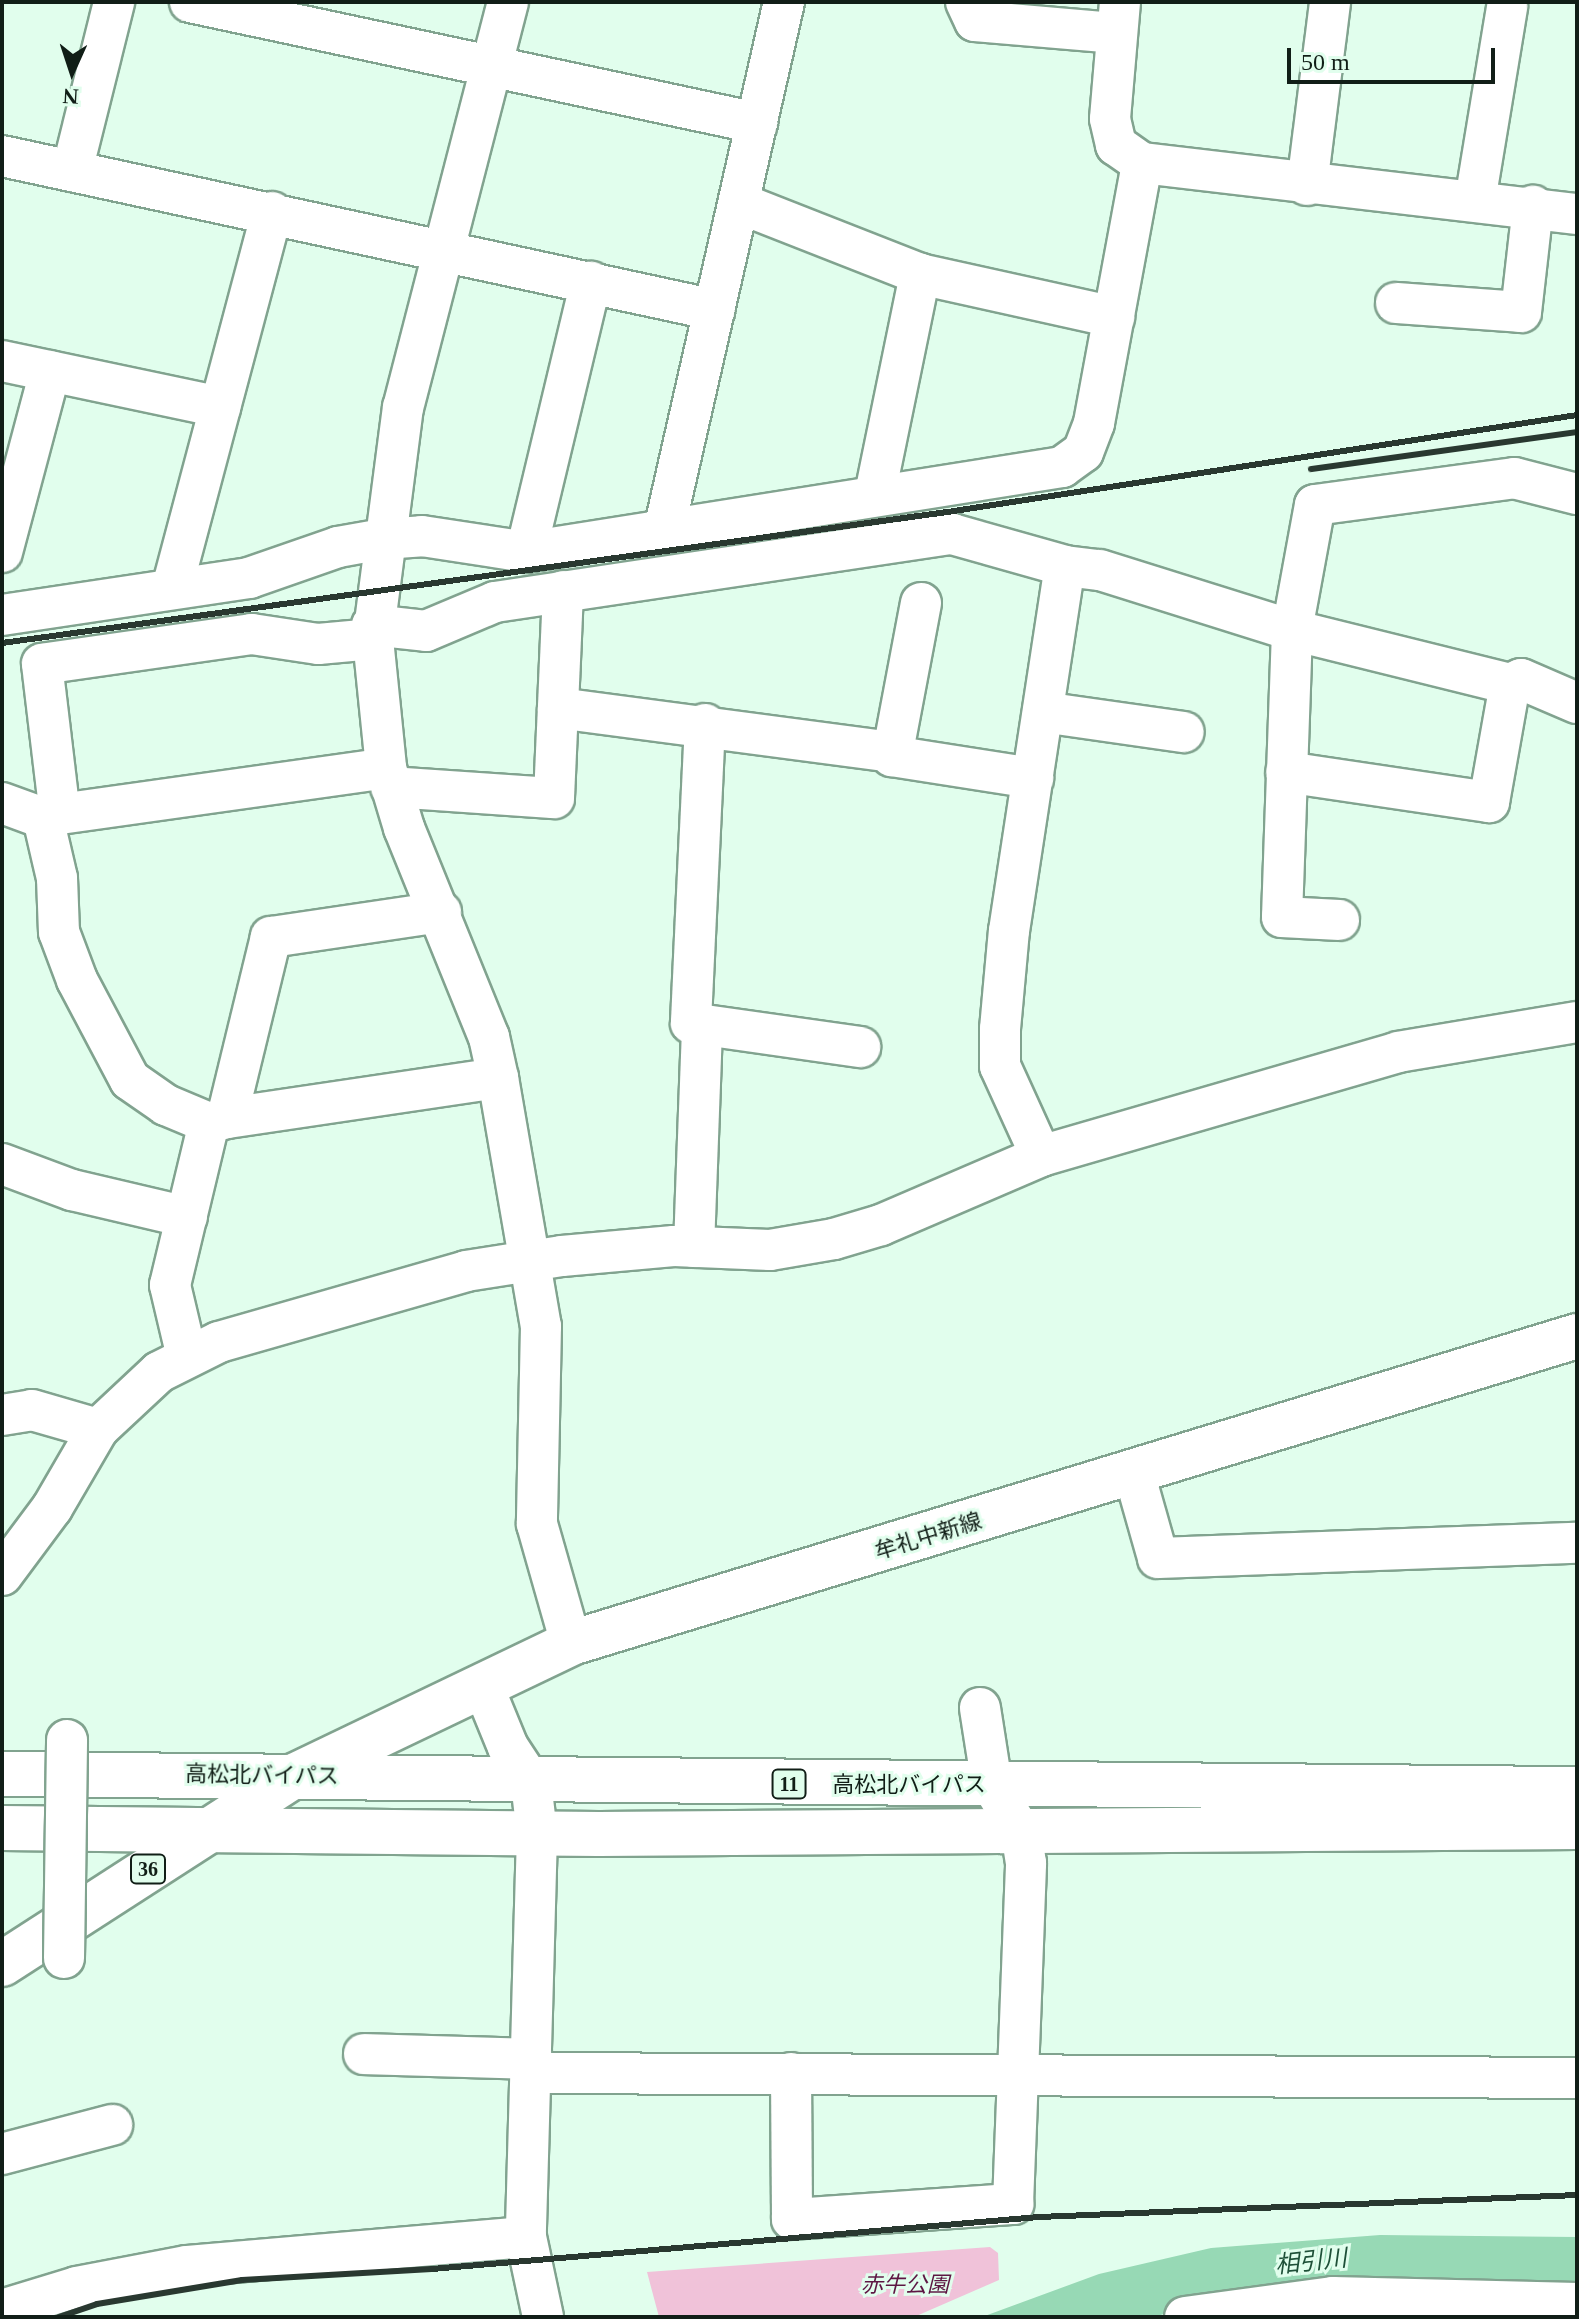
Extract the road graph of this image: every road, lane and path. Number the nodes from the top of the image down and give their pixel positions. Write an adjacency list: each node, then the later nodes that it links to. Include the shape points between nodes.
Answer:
1 (114, 2): 13 (street)
2 (190, 2): 9 (street)
3 (508, 2): 9 (street)
4 (784, 2): 10 (street)
5 (966, 2): 8 (street, via 975,21)
6 (1330, 2): 14 (street)
7 (1507, 7): 15 (street)
8 (1118, 18): 12 (street, via 1110,119 1116,145)
9 (491, 67): 10 (street); 20 (street)
10 (757, 123): 16 (street)
11 (2, 156): 13 (street)
12 (1142, 163): 14 (street); 25 (street)
13 (72, 171): 18 (street)
14 (1307, 185): 15 (street)
15 (1475, 201): 17 (street)
16 (739, 203): 21 (street); 24 (street)
17 (1533, 206): 19 (street); 23 (street, via 1521,312)
18 (272, 212): 20 (street); 28 (street)
19 (1577, 214)
20 (443, 248): 22 (street); 32 (street, via 403,407)
21 (920, 274): 25 (street); 29 (street)
22 (591, 282): 24 (street); 34 (street)
23 (1396, 303)
24 (715, 310): 31 (street)
25 (1114, 317): 29 (street, via 1094,423 1083,452 1062,467)
26 (2, 361): 27 (street)
27 (50, 371): 28 (street); 33 (street)
28 (220, 407): 36 (street)
29 (875, 494): 31 (street)
30 (1577, 494): 40 (street, via 1514,478 1315,505)
31 (664, 530): 34 (street)
32 (383, 539): 34 (street, via 422,536); 36 (street, via 338,547 249,578); 41 (street)
33 (2, 552)
34 (526, 552)
35 (1065, 566): 37 (street, via 952,534); 40 (street, via 1100,570); 45 (street)
36 (172, 588): 39 (street)
37 (563, 591): 41 (street, via 495,602 426,631); 44 (street)
38 (921, 603): 48 (street)
39 (2, 615)
40 (1292, 630): 42 (street); 49 (street)
41 (373, 632): 50 (street); 53 (street, via 318,644 252,634 42,664)
42 (1510, 684): 43 (street, via 1521,679); 49 (street, via 1489,802)
43 (1577, 703)
44 (558, 708): 46 (street); 50 (street, via 554,798)
45 (1043, 712): 47 (street); 51 (street)
46 (705, 724): 48 (street); 57 (street, via 691,1023)
47 (1184, 732)
48 (893, 752): 51 (street, via 892,756)
49 (1286, 772): 55 (street, via 1282,917)
50 (388, 777): 53 (street); 54 (street)
51 (1033, 778): 61 (street, via 1009,931 1000,1066)
52 (2, 803): 53 (street)
53 (52, 816): 60 (street, via 59,932 77,980 130,1080 166,1105)
54 (441, 912): 59 (street, via 489,1037); 60 (street, via 271,937)
55 (1339, 920)
56 (1577, 1022): 61 (street, via 1398,1052)
57 (702, 1024): 58 (street); 64 (street)
58 (860, 1047)
59 (498, 1078): 60 (street); 65 (street)
60 (218, 1120): 63 (street)
61 (1041, 1156): 64 (street, via 881,1225 834,1239 770,1250)
62 (2, 1164): 63 (street, via 72,1190)
63 (187, 1217): 67 (street, via 170,1285)
64 (694, 1247): 65 (street)
65 (531, 1260): 67 (street, via 376,1294 219,1342); 73 (street, via 541,1326 537,1524)
66 (1577, 1336): 70 (main road, 牟礼中新線)
67 (187, 1357): 69 (street, via 159,1372)
68 (2, 1415): 69 (street, via 32,1410)
69 (98, 1429): 72 (street, via 52,1508)
70 (1134, 1473): 71 (street, via 1158,1558); 73 (main road, 牟礼中新線)
71 (1577, 1543)
72 (2, 1575)
73 (571, 1643): 74 (main road, 牟礼中新線)
74 (483, 1686): 78 (main road, 牟礼中新線); 79 (street, via 508,1747)
75 (980, 1708): 80 (street)
76 (67, 1740): 87 (street, bridge)
77 (2, 1774): 78 (main road, 高松北バイパス / 11)
78 (294, 1776): 79 (main road, 高松北バイパス / 11); 84 (main road, 36)
79 (531, 1782): 80 (main road, 高松北バイパス / 11); 86 (street)
80 (992, 1785): 81 (main road, 高松北バイパス / 11); 85 (street)
81 (1577, 1789)
82 (1577, 1827): 85 (main road)
83 (2, 1828): 84 (main road)
84 (213, 1830): 86 (main road); 88 (main road, 36)
85 (1021, 1832): 86 (main road); 92 (street, via 1025,1959)
86 (537, 1834): 90 (street)
87 (64, 1958)
88 (2, 1964)
89 (364, 2054): 90 (street)
90 (532, 2066): 91 (street); 96 (street)
91 (791, 2073): 92 (street); 92 (street, via 792,2219 1013,2204)
92 (1016, 2075): 93 (street)
93 (1577, 2078)
94 (112, 2125): 95 (street)
95 (2, 2154)
96 (526, 2237): 98 (street, via 187,2266 77,2287); 99 (street)
97 (1563, 2307): 100 (street, via 1333,2297)
98 (2, 2310)
99 (543, 2317)
100 (1185, 2317)

